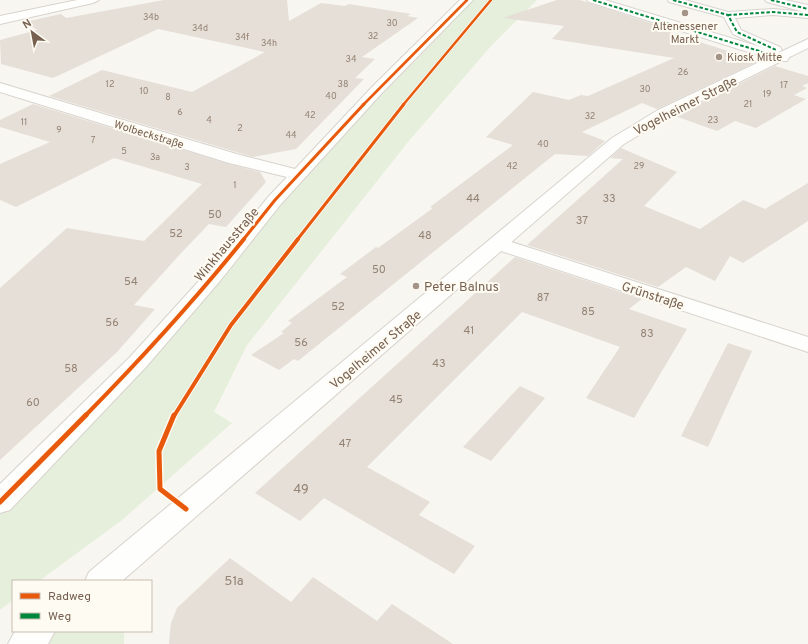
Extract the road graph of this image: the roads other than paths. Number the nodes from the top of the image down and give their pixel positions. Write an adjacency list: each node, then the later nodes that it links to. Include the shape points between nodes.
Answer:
1 (93, 0): 8 (street)
2 (467, 0): 13 (street, Winkhausstraße, via 377,90)
3 (593, 0): 11 (street)
4 (673, 0): 9 (street)
5 (771, 0): 6 (street)
6 (808, 9)
7 (808, 15): 9 (street, via 773,12)
8 (3, 16)
9 (728, 16): 11 (street, via 737,32)
10 (808, 43): 11 (street, Vogelheimer Straße)
11 (779, 54): 14 (street, Vogelheimer Straße, via 644,123 618,141)
12 (0, 87): 13 (street, Wolbeckstraße, via 208,152)
13 (300, 175): 16 (street, Winkhausstraße, via 275,200 213,277 138,362)
14 (499, 244): 15 (street, Grünstraße); 17 (street, Vogelheimer Straße)
15 (808, 345)
16 (0, 502)
17 (101, 580)
18 (38, 632): 19 (street)
19 (24, 644)

